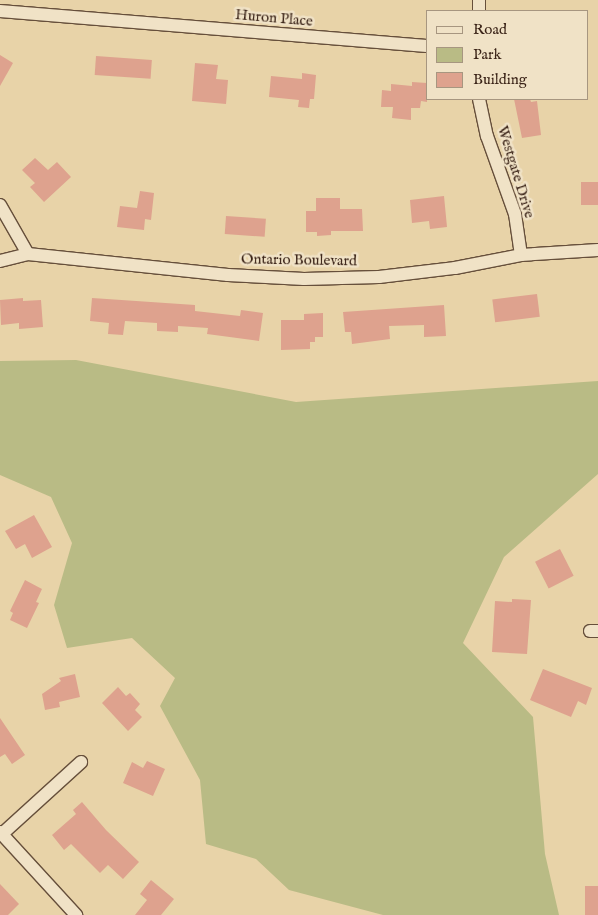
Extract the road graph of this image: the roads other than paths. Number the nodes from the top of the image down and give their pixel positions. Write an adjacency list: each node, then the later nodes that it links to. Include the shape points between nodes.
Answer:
1 (0, 11): 2 (street, Huron Place)
2 (426, 46)
3 (480, 100): 7 (street, Westgate Drive, via 487,136 515,214)
4 (0, 205): 6 (street)
5 (598, 250): 7 (street, Ontario Boulevard)
6 (28, 254): 7 (street, Ontario Boulevard, via 228,275 304,279 379,277 455,268); 8 (street, Ontario Boulevard)
7 (521, 255)
8 (0, 261)
9 (81, 762): 10 (street)
10 (1, 833): 11 (street)
11 (76, 915)

